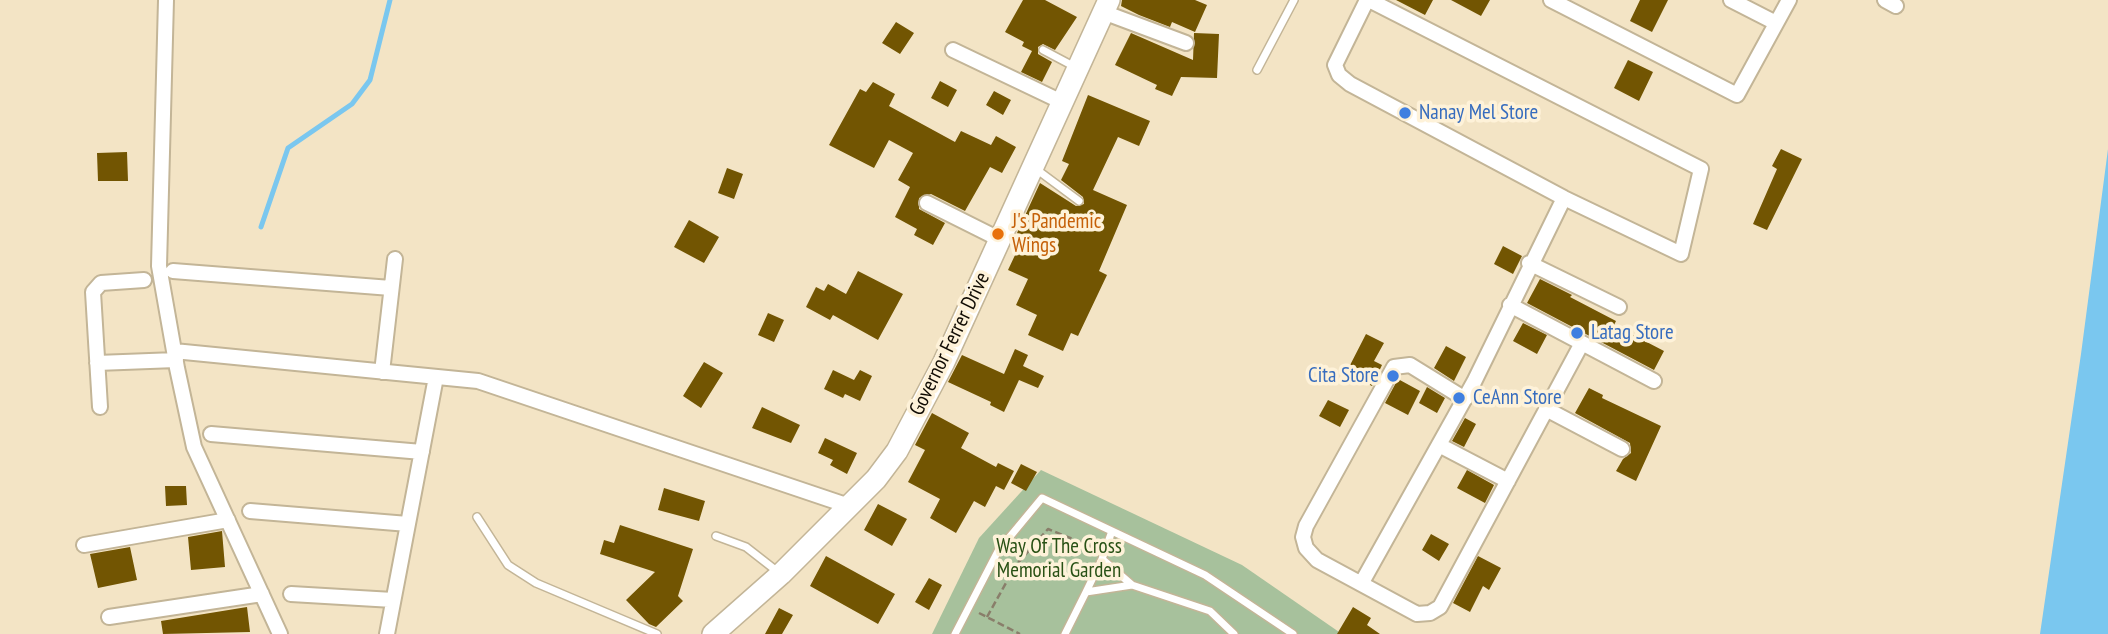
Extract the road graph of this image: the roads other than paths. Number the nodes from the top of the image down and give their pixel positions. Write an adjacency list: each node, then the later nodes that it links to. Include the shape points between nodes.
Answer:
1 (166, 0): 28 (street, via 159,266)
2 (1294, 0): 13 (lane)
3 (1368, 0): 16 (street, via 1335,65 1339,75); 16 (street, via 1701,169 1681,254)
4 (1551, 0): 8 (street, via 1737,95)
5 (1731, 0): 8 (street)
6 (1788, 0): 8 (street)
7 (1106, 6): 9 (street); 12 (main road, Governor Ferrer Drive)
8 (1776, 23)
9 (1186, 43)
10 (953, 50): 14 (street)
11 (1043, 50): 12 (lane)
12 (1077, 68): 14 (main road, Governor Ferrer Drive)
13 (1256, 70)
14 (1062, 102): 15 (main road, Governor Ferrer Drive)
15 (1032, 167): 17 (lane); 19 (main road, Governor Ferrer Drive)
16 (1564, 198): 21 (street)
17 (1079, 201)
18 (927, 203): 19 (street)
19 (999, 239): 41 (main road, Governor Ferrer Drive, via 944,362 897,451)
20 (395, 259): 24 (street)
21 (1529, 263): 25 (street); 26 (street)
22 (173, 271): 24 (street)
23 (144, 280): 29 (street, via 96,286)
24 (391, 288): 30 (street)
25 (1510, 305): 27 (street); 33 (street)
26 (1619, 307)
27 (1582, 343): 32 (street); 35 (street)
28 (175, 355): 29 (street); 30 (street); 44 (street, via 194,447)
29 (97, 363): 34 (street)
30 (382, 372): 31 (street)
31 (436, 377): 39 (street); 41 (street, via 478,381)
32 (1654, 381)
33 (1465, 399): 37 (street); 51 (street, via 1405,363 1392,370 1303,537 1317,560)
34 (100, 407)
35 (1546, 409): 38 (street); 40 (street)
36 (211, 433): 39 (street)
37 (1439, 445): 40 (street); 51 (street)
38 (1622, 449)
39 (422, 452): 45 (street)
40 (1508, 481): 51 (street, via 1440,607 1417,614)
41 (849, 506): 50 (main road, Governor Ferrer Drive)
42 (250, 511): 45 (street)
43 (477, 517): 60 (lane, via 508,565 536,583)
44 (228, 520): 48 (street); 54 (street)
45 (408, 524): 56 (street)
46 (1112, 531): 49 (lane); 62 (lane, via 1042,498 998,551); 65 (lane, via 1205,575)
47 (716, 536): 50 (lane, via 746,547)
48 (84, 545)
49 (1103, 556): 52 (lane); 53 (lane)
50 (780, 574): 61 (main road, Governor Ferrer Drive)
51 (1361, 584)
52 (1132, 585): 53 (lane); 64 (lane, via 1210,611)
53 (1086, 592): 63 (lane)
54 (262, 594): 57 (street); 58 (street)
55 (291, 594): 56 (street)
56 (393, 600): 59 (street)
57 (109, 617)
58 (280, 634)
59 (387, 634)
60 (657, 634)
61 (713, 634)
62 (955, 634)
63 (1065, 634)
64 (1234, 634)
65 (1293, 634)

